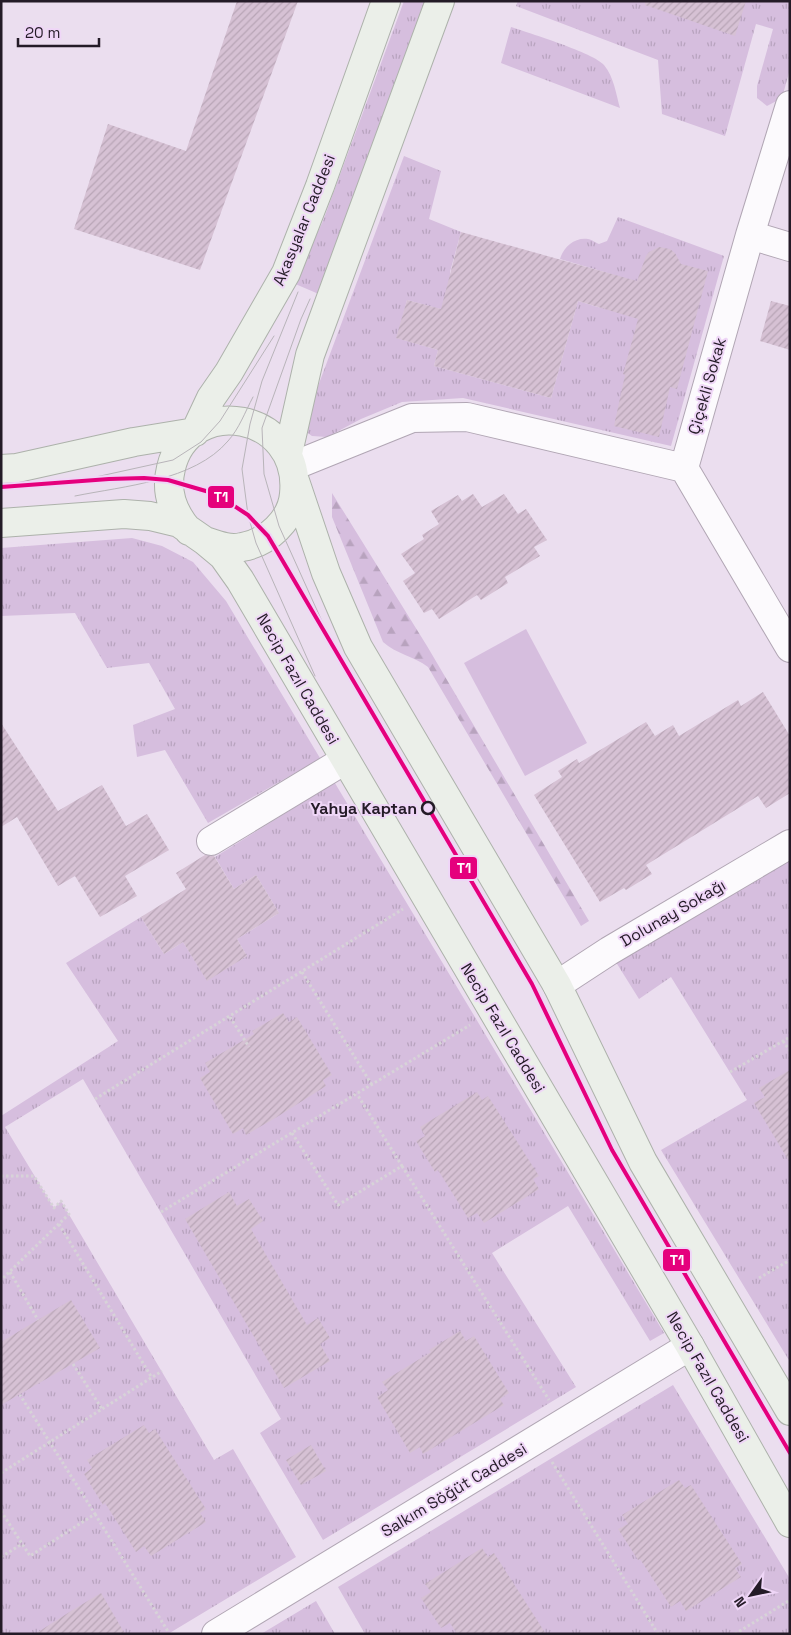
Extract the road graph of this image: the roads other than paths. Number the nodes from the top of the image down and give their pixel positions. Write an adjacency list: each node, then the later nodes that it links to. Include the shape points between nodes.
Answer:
1 (386, 1): 6 (main road, Akasyalar Caddesi, via 286,274 211,398)
2 (440, 1): 7 (main road, via 310,355)
3 (790, 105): 4 (street, Çiçekli Sokak)
4 (750, 235): 5 (street); 8 (street, Çiçekli Sokak)
5 (790, 247)
6 (195, 432): 7 (main road, via 220,421 241,421 262,428 279,441); 9 (main road); 11 (main road, via 181,444 168,480 170,497 179,519)
7 (292, 467): 8 (street, via 412,418 466,417); 11 (main road, via 294,497 288,513 268,536 242,548 224,547); 16 (main road, via 326,573 358,647)
8 (684, 468): 12 (street)
9 (1, 469)
10 (1, 523): 11 (main road, via 124,514 178,523)
11 (197, 536): 13 (main road, Necip Fazıl Caddesi, via 223,556 240,580)
12 (790, 648)
13 (345, 760): 14 (street); 17 (main road, Necip Fazıl Caddesi)
14 (211, 841)
15 (790, 844): 16 (street, Dolunay Sokağı)
16 (557, 985): 18 (main road, via 643,1162)
17 (690, 1346): 19 (main road, Necip Fazıl Caddesi); 20 (street, Salkım Söğüt Caddesi)
18 (790, 1411)
19 (790, 1523)
20 (216, 1634)

